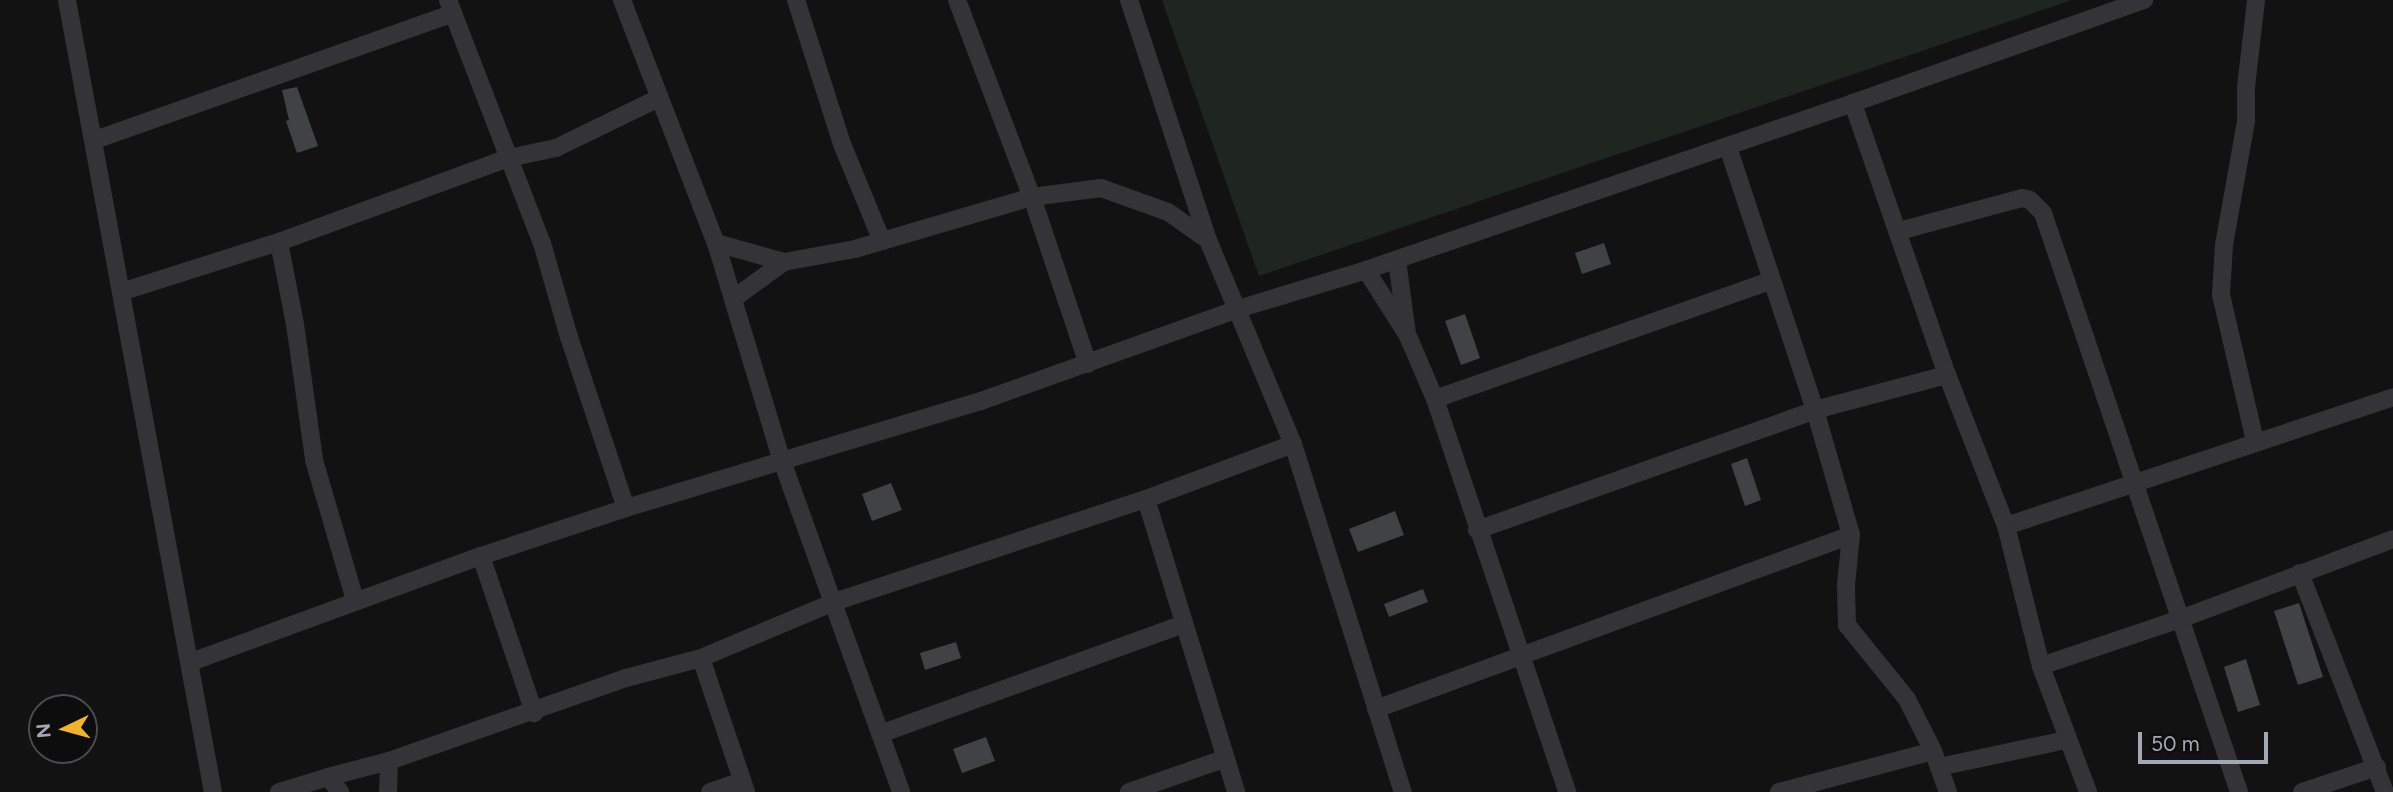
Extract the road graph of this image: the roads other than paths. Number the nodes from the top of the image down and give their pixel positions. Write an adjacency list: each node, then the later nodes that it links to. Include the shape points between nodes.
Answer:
1 (67, 0): 11 (street)
2 (622, 0): 9 (street)
3 (796, 0): 17 (street, via 842,144)
4 (957, 0): 14 (street)
5 (1129, 0): 16 (street)
6 (2144, 0): 10 (street)
7 (2256, 0): 33 (street, via 2246,121 2224,246 2221,295)
8 (450, 7): 11 (street); 13 (street)
9 (659, 98): 13 (street, via 556,148); 19 (street)
10 (1853, 103): 12 (street); 15 (street)
11 (95, 140): 24 (street)
12 (1728, 147): 20 (street); 23 (street)
13 (509, 158): 18 (street); 38 (street, via 558,290)
14 (1032, 197): 16 (street, via 1108,189 1168,212); 17 (street); 28 (street)
15 (1899, 231): 29 (street); 36 (street, via 2010,200 2030,200 2039,206)
16 (1208, 240): 26 (street)
17 (883, 241): 21 (street)
18 (279, 242): 24 (street); 45 (street, via 314,460)
19 (716, 243): 21 (street); 25 (street)
20 (1397, 260): 22 (street); 27 (street)
21 (784, 262): 25 (street)
22 (1366, 270): 26 (street); 27 (street)
23 (1770, 281): 30 (street); 32 (street)
24 (121, 292): 51 (street)
25 (733, 299): 35 (street)
26 (1238, 309): 28 (street); 34 (street)
27 (1407, 334): 30 (street)
28 (1088, 364): 35 (street)
29 (1947, 375): 32 (street); 39 (street)
30 (1435, 399): 40 (street)
31 (2392, 400): 33 (street)
32 (1815, 410): 40 (street); 41 (street)
33 (2255, 441): 36 (street)
34 (1293, 444): 37 (street); 53 (street)
35 (782, 461): 38 (street); 46 (street)
36 (2136, 485): 39 (street); 47 (street)
37 (1146, 499): 46 (street); 48 (street)
38 (626, 508): 43 (street)
39 (2006, 526): 52 (street)
40 (1477, 530): 49 (street)
41 (1851, 535): 49 (street); 58 (street, via 1847,625 1907,699)
42 (2393, 539): 44 (street)
43 (481, 556): 45 (street); 54 (street)
44 (2300, 573): 47 (street); 60 (street)
45 (355, 600): 51 (street)
46 (834, 602): 50 (street); 55 (street)
47 (2183, 618): 52 (street); 76 (street)
48 (1184, 624): 55 (street); 57 (street)
49 (1523, 656): 53 (street); 72 (street)
50 (701, 658): 54 (street, via 626,678); 62 (street)
51 (191, 662): 63 (street)
52 (2041, 666): 56 (street)
53 (1376, 709): 71 (street)
54 (534, 713): 59 (street)
55 (880, 734): 68 (street)
56 (2066, 740): 58 (street); 75 (street)
57 (1224, 759): 69 (street); 70 (street)
58 (1936, 759): 73 (street); 74 (street)
59 (389, 761): 61 (street); 66 (street)
60 (2377, 767): 77 (street); 78 (street)
61 (328, 778): 64 (street); 65 (street)
62 (744, 787): 67 (street)
63 (213, 792)
64 (279, 792)
65 (341, 792)
66 (388, 792)
67 (710, 792)
68 (901, 792)
69 (1129, 792)
70 (1236, 792)
71 (1403, 792)
72 (1567, 792)
73 (1779, 792)
74 (1948, 792)
75 (2088, 792)
76 (2239, 792)
77 (2302, 792)
78 (2385, 792)

